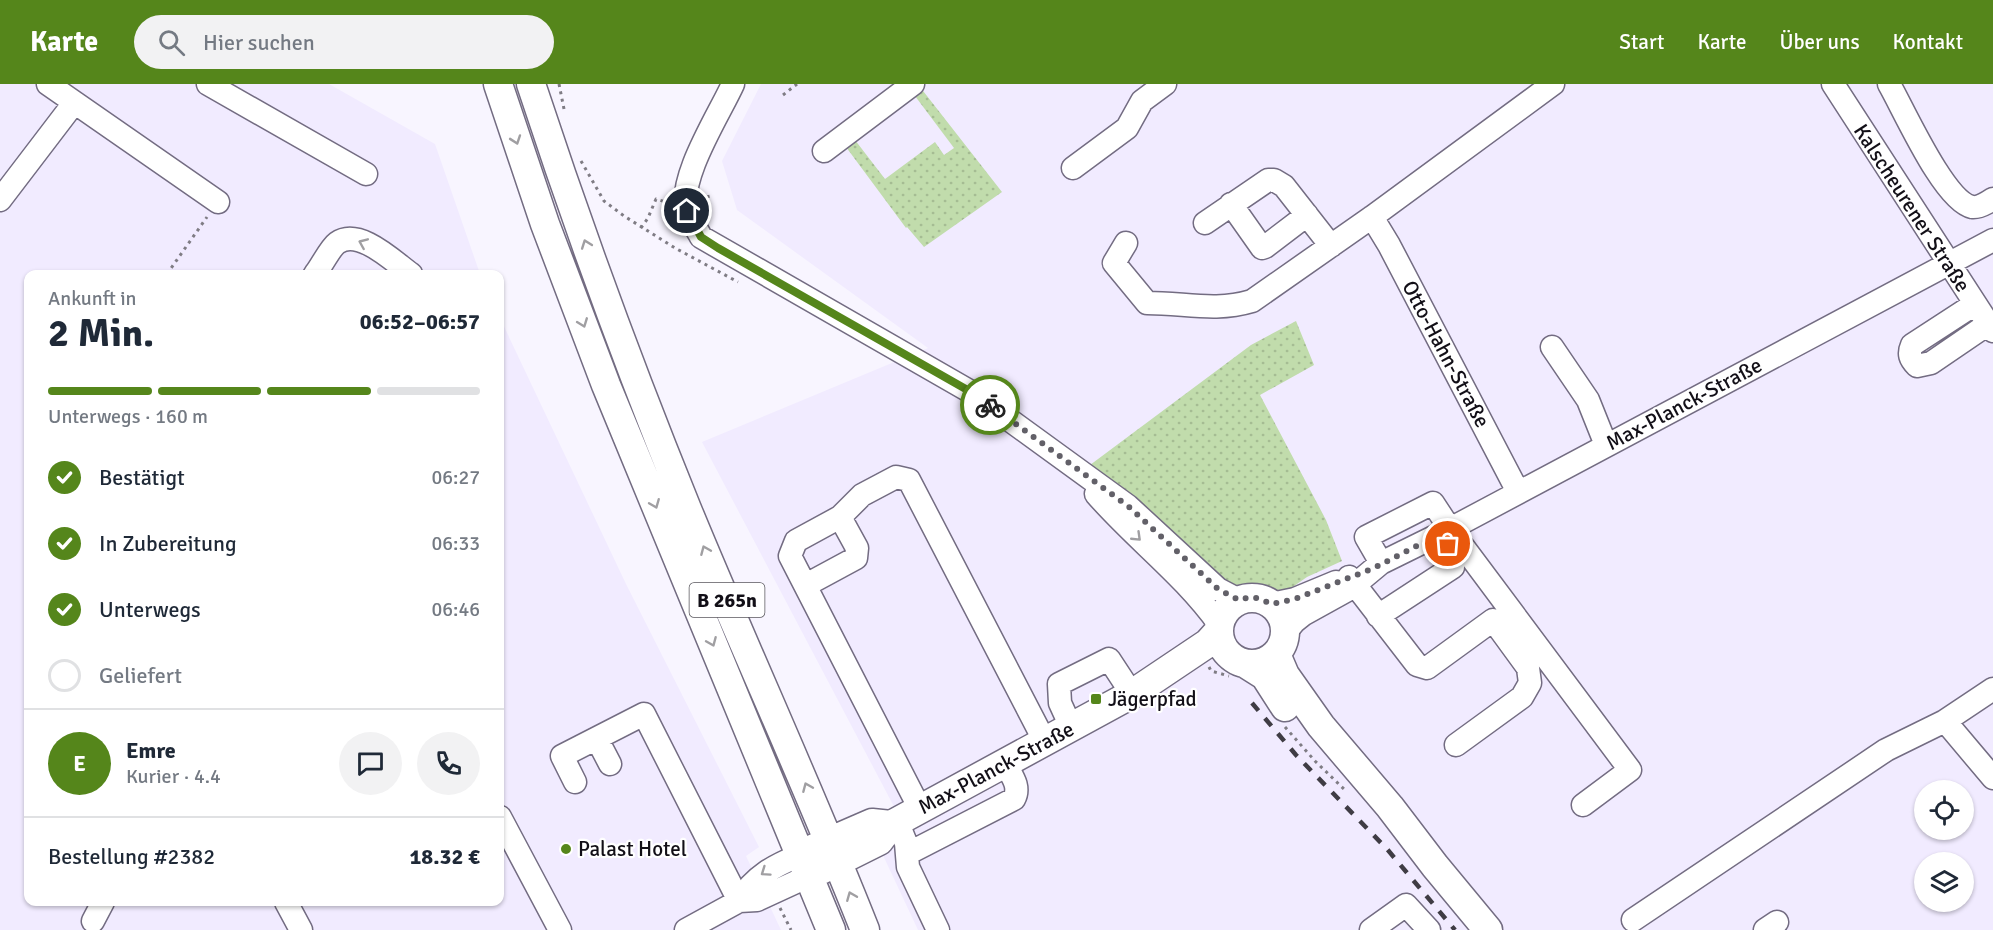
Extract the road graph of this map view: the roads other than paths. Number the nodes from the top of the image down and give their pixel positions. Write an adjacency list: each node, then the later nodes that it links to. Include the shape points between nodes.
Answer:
1 (48, 84): 11 (street)
2 (208, 84): 14 (street)
3 (498, 84): 61 (main road, B 265n, one-way to 61, via 541,213 606,385)
4 (531, 84): 59 (main road, B 265n, one-way to 4, via 666,456)
5 (733, 84): 32 (street, via 692,166 687,211 701,237 971,392)
6 (913, 84): 12 (street)
7 (1165, 84): 13 (street, via 1142,100 1127,128)
8 (1553, 84): 20 (street)
9 (1889, 84): 15 (street, via 1953,196 1971,207)
10 (1838, 86): 25 (street, Kalscheurener Straße)
11 (74, 103): 16 (street); 17 (street)
12 (824, 151)
13 (1073, 168)
14 (366, 174)
15 (1993, 199)
16 (0, 200)
17 (218, 202)
18 (1231, 204): 19 (street, via 1274,180 1284,186); 19 (street, via 1262,248); 21 (street)
19 (1307, 215): 24 (street)
20 (1372, 217): 24 (street); 33 (street, Otto-Hahn-Straße)
21 (1205, 223)
22 (1993, 240): 25 (street, Max-Planck-Straße)
23 (1126, 243): 24 (street, via 1114,263 1147,303 1212,307 1252,301)
24 (1331, 246)
25 (1948, 264): 28 (street, Kalscheurener Straße); 31 (street, Max-Planck-Straße)
26 (318, 270): 27 (street, one-way to 26, via 363,240 351,238 337,243)
27 (405, 270)
28 (1975, 304): 29 (street, Kalscheurener Straße); 29 (street, via 1912,345 1911,359 1917,366 1931,363)
29 (1990, 328)
30 (1552, 347): 31 (street, via 1588,400)
31 (1606, 445): 33 (street, Max-Planck-Straße)
32 (1070, 463): 39 (street, via 1128,506 1218,589); 42 (street, one-way to 42, via 1113,514 1203,602)
33 (1518, 492): 35 (street, Max-Planck-Straße)
34 (840, 517): 38 (street, via 796,540 790,556); 38 (street, via 857,548 856,558); 50 (street, via 862,495 896,477 909,480)
35 (1446, 531): 36 (street, Max-Planck-Straße); 36 (street, via 1433,503 1366,537); 41 (street, via 1453,567); 56 (street, via 1630,770)
36 (1378, 566): 37 (street, Max-Planck-Straße)
37 (1352, 581): 40 (street, Max-Planck-Straße); 41 (street); 43 (street, Max-Planck-Straße, via 1294,622)
38 (806, 585): 57 (street)
39 (1239, 600): 40 (main road, via 1250,597); 42 (main road, via 1223,614)
40 (1271, 604): 43 (main road, via 1284,622)
41 (1377, 615): 51 (street, via 1417,665 1427,668 1493,620 1528,668 1530,683 1522,697)
42 (1218, 628): 44 (main road, via 1220,643); 46 (main road, Max-Planck-Straße, via 1208,643)
43 (1281, 644): 44 (main road, via 1267,660); 62 (main road, via 1286,675)
44 (1239, 668): 46 (main road, Max-Planck-Straße, via 1208,664); 62 (main road, via 1265,676 1316,742)
45 (1993, 689): 47 (street)
46 (1132, 694): 48 (main road, Max-Planck-Straße); 48 (street, via 1109,659 1059,684 1060,703)
47 (1945, 721): 54 (street); 65 (street, via 1886,750)
48 (1071, 727): 50 (main road, Max-Planck-Straße)
49 (597, 739): 53 (street); 55 (street, via 562,756); 63 (street, via 644,714)
50 (1045, 742): 52 (main road, Max-Planck-Straße)
51 (1456, 745)
52 (1005, 763): 57 (main road, Max-Planck-Straße); 60 (street, via 1016,784 1014,799)
53 (610, 764)
54 (1993, 778)
55 (575, 782)
56 (1583, 806)
57 (903, 818): 59 (main road, Max-Planck-Straße, via 879,841); 60 (street)
58 (504, 825): 67 (street)
59 (834, 851): 61 (main road, Max-Planck-Straße); 70 (main road, B 265n, one-way to 59)
60 (907, 854): 71 (street, via 908,867)
61 (805, 865): 63 (street, Max-Planck-Straße, via 758,900); 69 (main road, B 265n)
62 (1435, 866): 74 (main road)
63 (739, 901): 68 (street, Max-Planck-Straße)
64 (288, 906): 66 (street)
65 (1633, 920)
66 (301, 930)
67 (560, 930)
68 (686, 930)
69 (831, 930)
70 (865, 930)
71 (938, 930)
72 (1371, 930): 73 (street, via 1406,905)
73 (1429, 930)
74 (1488, 930)

